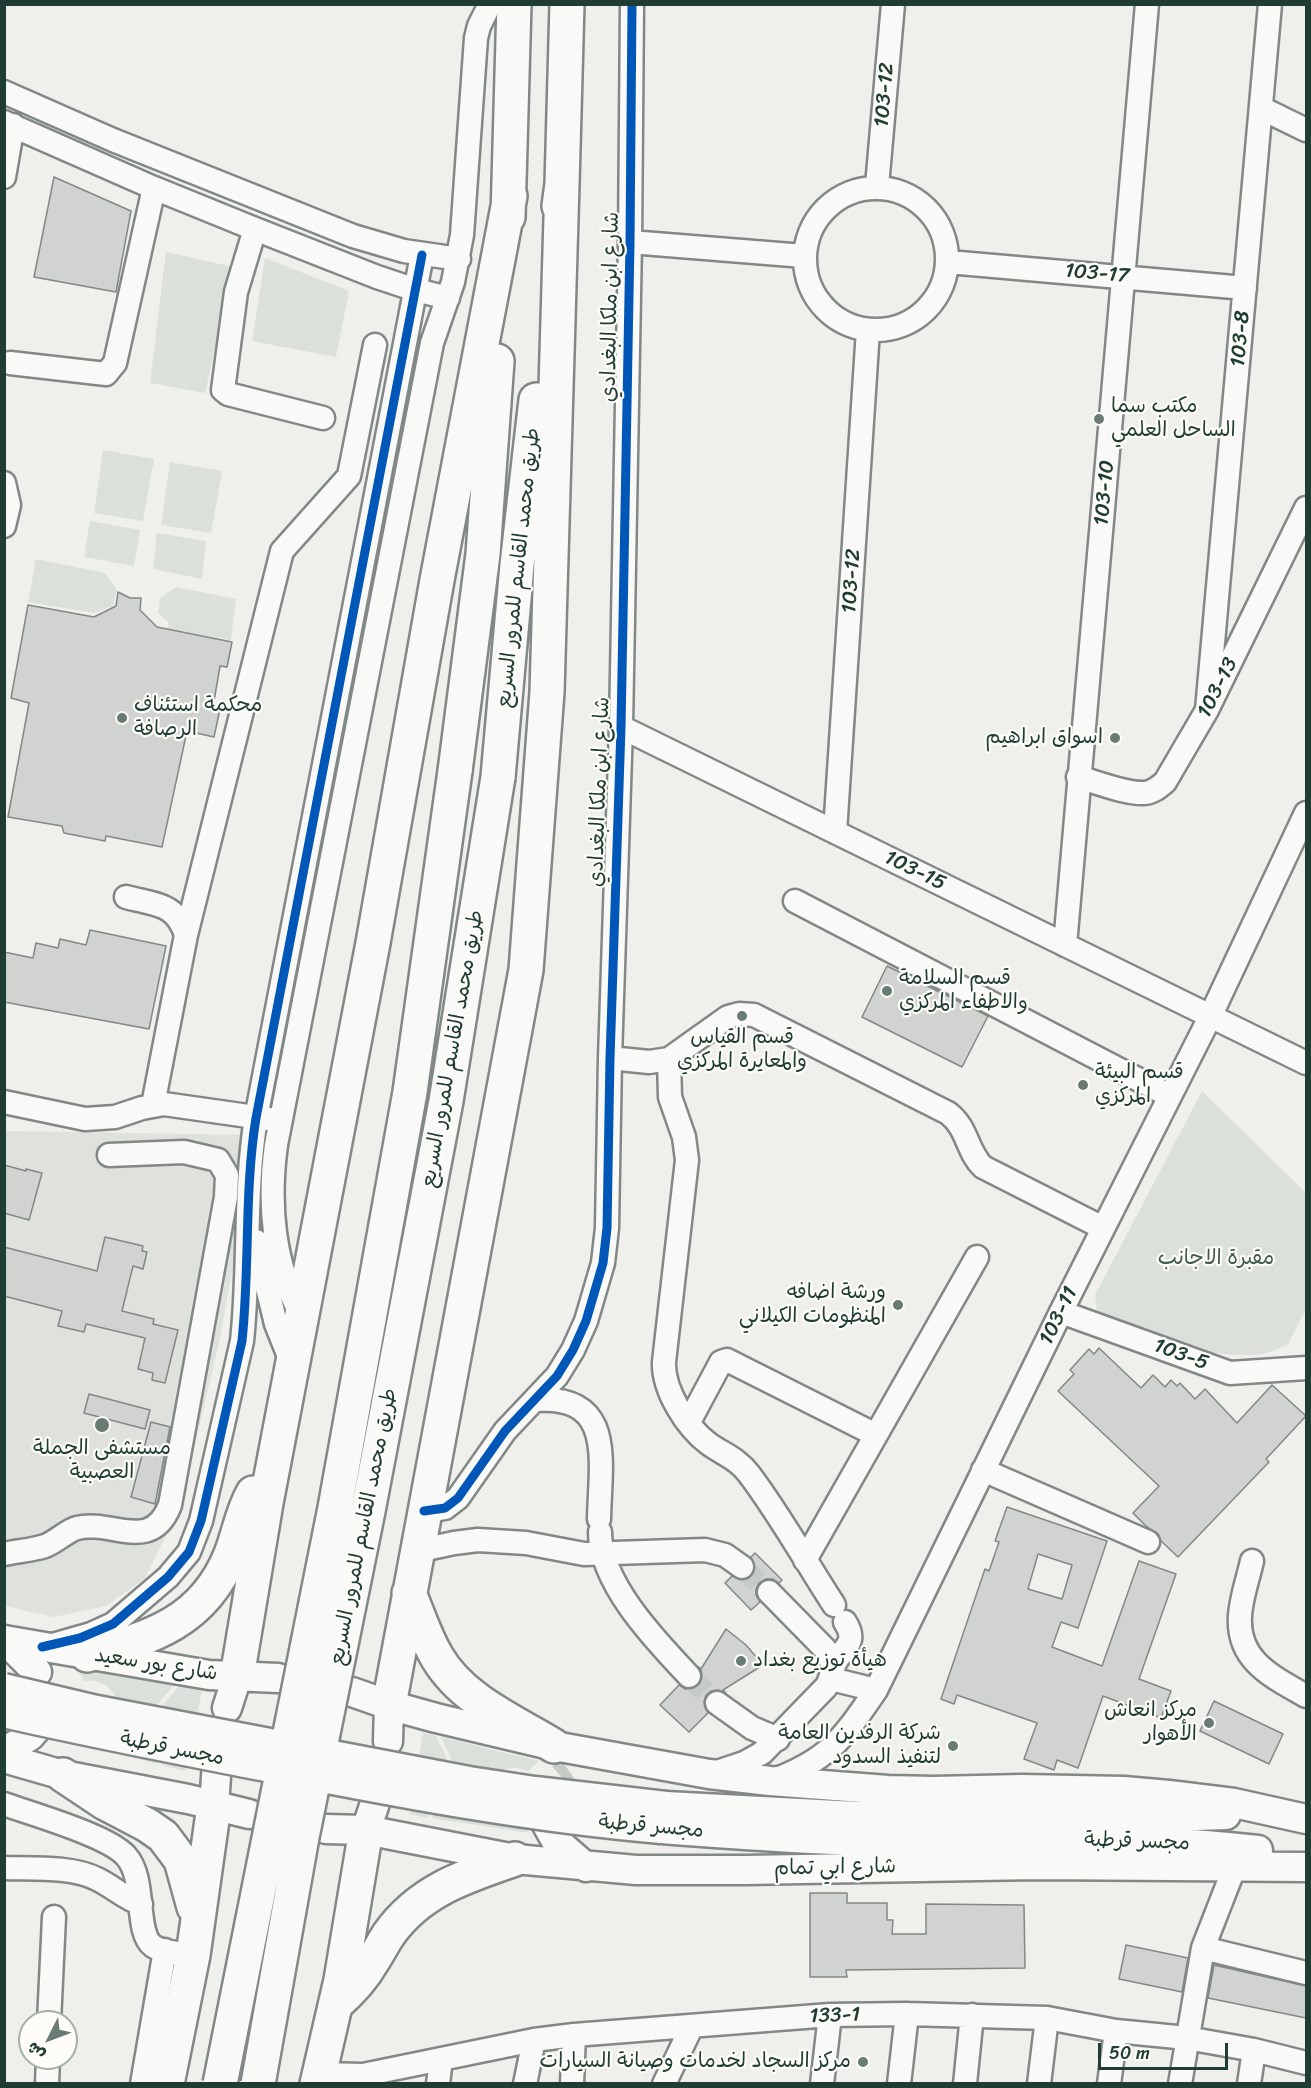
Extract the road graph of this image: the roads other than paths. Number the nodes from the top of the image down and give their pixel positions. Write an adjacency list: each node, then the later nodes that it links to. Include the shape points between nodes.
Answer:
1 (490, 4): 24 (street, via 476,38)
2 (514, 4): 18 (highway, طريق محمد القاسم للمرور السريع)
3 (567, 4): 15 (highway, طريق محمد القاسم للمرور السريع)
4 (632, 4): 20 (street, شارع ابن ملكا البغدادي)
5 (893, 4): 16 (street, 103-12)
6 (1147, 4): 26 (street, 103-10)
7 (1270, 4): 9 (street, 103-8)
8 (4, 92): 10 (street)
9 (1261, 108): 12 (street); 28 (street, 103-8)
10 (47, 110): 13 (street); 21 (street, via 152,156)
11 (9, 124): 13 (street); 14 (street)
12 (1306, 130)
13 (36, 135): 17 (street)
14 (4, 177)
15 (562, 184): 69 (highway, via 547,692 526,970); 144 (highway, طريق محمد القاسم للمرور السريع, bridge, via 517,565 498,777 446,1101)
16 (877, 186): 23 (street, via 849,192 826,206 810,229); 25 (street, via 905,193 928,209 943,234)
17 (154, 188): 19 (street); 33 (street, via 115,363 106,374)
18 (510, 196): 61 (highway); 143 (highway, طريق محمد القاسم للمرور السريع, bridge, via 483,554 404,1127 335,1508)
19 (255, 229): 27 (street); 34 (street, via 236,292 224,390)
20 (630, 242): 23 (street); 39 (street, شارع ابن ملكا البغدادي)
21 (385, 246): 22 (street); 27 (street)
22 (422, 255): 24 (street); 29 (street)
23 (804, 256): 31 (street, via 808,283 821,306 843,322)
24 (459, 259): 30 (street)
25 (948, 262): 26 (street, 103-17); 31 (street, via 940,290 923,314 897,327)
26 (1125, 276): 28 (street, 103-17); 40 (street, 103-10)
27 (377, 277): 29 (street)
28 (1245, 288): 38 (street, 103-8)
29 (416, 290): 30 (street); 54 (street)
30 (448, 298): 55 (street, via 432,343)
31 (868, 330): 42 (street, 103-12)
32 (375, 345): 45 (street, via 349,476 282,551)
33 (10, 363)
34 (323, 418)
35 (4, 483): 37 (street, via 9,505)
36 (1306, 508): 38 (street, 103-13)
37 (4, 526)
38 (1207, 710): 40 (street, 103-13, via 1172,774 1157,789 1136,793)
39 (621, 727): 42 (street, 103-15); 48 (street, شارع ابن ملكا البغدادي)
40 (1078, 777): 46 (street, 103-10)
41 (1306, 813): 47 (street, 103-11)
42 (836, 832): 46 (street, 103-15)
43 (126, 897): 45 (street, via 168,908 182,922)
44 (795, 901): 51 (street)
45 (186, 935): 53 (street)
46 (1065, 945): 47 (street, 103-15)
47 (1210, 1017): 50 (street, 103-15); 51 (street, 103-11)
48 (610, 1058): 49 (street, via 649,1062); 64 (street, شارع ابن ملكا البغدادي, via 603,1263 573,1350)
49 (669, 1059): 58 (street, via 728,1017 754,1015 948,1113 963,1130 983,1167); 65 (street, via 670,1097 684,1137 687,1160 663,1371 668,1389)
50 (1306, 1063)
51 (1170, 1096): 58 (street, 103-11)
52 (4, 1102): 53 (street, via 100,1120)
53 (153, 1105): 54 (street)
54 (256, 1118): 55 (street); 57 (street)
55 (282, 1121): 61 (street, via 273,1174 274,1227 287,1284)
56 (108, 1155): 73 (street, via 184,1152 218,1160 227,1174 170,1505 154,1528 139,1532 76,1528 45,1546)
57 (248, 1198): 62 (street, via 272,1311); 81 (street, via 242,1341 194,1542 176,1570 123,1617)
58 (1103, 1228): 60 (street, 103-11)
59 (978, 1257): 66 (street)
60 (1061, 1312): 63 (street, 103-5, via 1230,1373); 68 (street, 103-11)
61 (302, 1316): 62 (highway)
62 (292, 1365): 67 (highway)
63 (1306, 1368)
64 (535, 1400): 69 (street, شارع ابن ملكا البغدادي, via 505,1431 458,1498 445,1508); 70 (street, via 572,1403 595,1425 600,1448)
65 (688, 1422): 66 (street, via 721,1362 727,1360); 74 (street, via 708,1443 748,1472)
66 (876, 1435): 74 (street)
67 (273, 1465): 80 (highway, via 250,1498 224,1569 206,1596 182,1618 154,1635); 84 (highway)
68 (983, 1470): 71 (street); 87 (street, 103-11)
69 (424, 1511): 72 (highway)
70 (600, 1535): 72 (street, via 584,1554 502,1540 454,1543); 76 (street, via 705,1550 725,1555); 83 (street, via 613,1579 639,1619)
71 (1148, 1542)
72 (417, 1551): 77 (highway)
73 (4, 1554)
74 (805, 1560): 82 (street, via 850,1632 850,1643)
75 (1252, 1561): 89 (street, via 1240,1617 1245,1646 1270,1676)
76 (741, 1567)
77 (409, 1593): 91 (highway); 99 (highway, via 437,1657 455,1681)
78 (769, 1593): 82 (street, via 825,1649)
79 (5, 1640): 81 (main road)
80 (87, 1655): 81 (main road, شارع بور سعيد); 84 (main road, شارع بور سعيد)
81 (40, 1660)
82 (832, 1672): 87 (street); 95 (street, via 826,1687)
83 (688, 1676)
84 (237, 1677): 85 (main road, شارع بور سعيد); 92 (main road)
85 (278, 1678)
86 (4, 1688): 108 (main road, مجسر قرطبة, bridge, via 97,1710)
87 (876, 1690): 103 (street, 103-11, via 828,1752 803,1768)
88 (352, 1692): 91 (main road)
89 (1306, 1696)
90 (717, 1703): 95 (street, via 752,1728)
91 (389, 1705): 96 (main road); 99 (main road)
92 (227, 1708)
93 (4, 1713): 108 (main road, مجسر قرطبة, bridge, via 465,1805 573,1820)
94 (37, 1728): 97 (main road)
95 (778, 1738): 101 (street, via 753,1758)
96 (388, 1741)
97 (4, 1752)
98 (4, 1758): 102 (main road)
99 (561, 1758): 101 (main road, via 614,1757)
100 (217, 1762): 106 (main road)
101 (709, 1774): 103 (main road)
102 (63, 1775): 106 (main road); 121 (highway, via 163,1836 185,1869)
103 (770, 1781): 109 (main road, via 911,1791 1136,1792 1234,1803)
104 (378, 1794): 112 (main road)
105 (4, 1804): 119 (street, via 120,1849 136,1872)
106 (214, 1806): 107 (main road); 121 (highway)
107 (249, 1814)
108 (664, 1817): 109 (main road, مجسر قرطبة); 114 (main road, مجسر قرطبة, via 755,1836 904,1842 1134,1840 1242,1848)
109 (1302, 1818)
110 (546, 1823): 116 (main road, via 556,1840)
111 (326, 1829): 112 (main road, شارع ابي تمام)
112 (366, 1830): 113 (main road, شارع ابي تمام); 125 (highway)
113 (515, 1859): 116 (main road, شارع ابي تمام); 125 (highway, via 461,1878 420,1900 400,1920 360,1979)
114 (1306, 1860)
115 (1234, 1866): 116 (main road, شارع ابي تمام, via 701,1871); 117 (main road, شارع ابي تمام); 122 (street)
116 (586, 1867)
117 (1306, 1867)
118 (4, 1868): 119 (street, via 77,1872)
119 (141, 1904): 123 (street, via 147,1940)
120 (54, 1917): 126 (street)
121 (197, 1920): 123 (highway)
122 (1203, 1948): 124 (street); 134 (street)
123 (179, 1953): 141 (street); 142 (highway)
124 (1306, 1973)
125 (334, 2006): 139 (highway)
126 (50, 2010)
127 (907, 2014): 128 (street, 133-1); 129 (street, 133-1); 150 (street)
128 (830, 2015): 131 (street, 133-1); 149 (street)
129 (972, 2015): 130 (street, 133-1); 151 (street)
130 (1047, 2018): 132 (street, 133-1); 152 (street)
131 (692, 2026): 133 (street, 133-1); 148 (street)
132 (1116, 2031): 134 (street, 133-1); 153 (street)
133 (574, 2035): 135 (street, 133-1); 147 (street)
134 (1187, 2038): 136 (street, 133-1); 154 (street)
135 (534, 2040): 137 (street, 133-1); 146 (street)
136 (1254, 2050): 138 (street, 133-1); 155 (street)
137 (441, 2059): 140 (street, 133-1); 145 (street)
138 (1306, 2063)
139 (318, 2079): 140 (street, 133-1)
140 (362, 2079)
141 (142, 2084)
142 (167, 2084)
143 (219, 2084)
144 (258, 2084)
145 (438, 2084)
146 (525, 2084)
147 (572, 2084)
148 (664, 2084)
149 (822, 2084)
150 (899, 2084)
151 (965, 2084)
152 (1039, 2084)
153 (1109, 2084)
154 (1180, 2084)
155 (1250, 2084)

